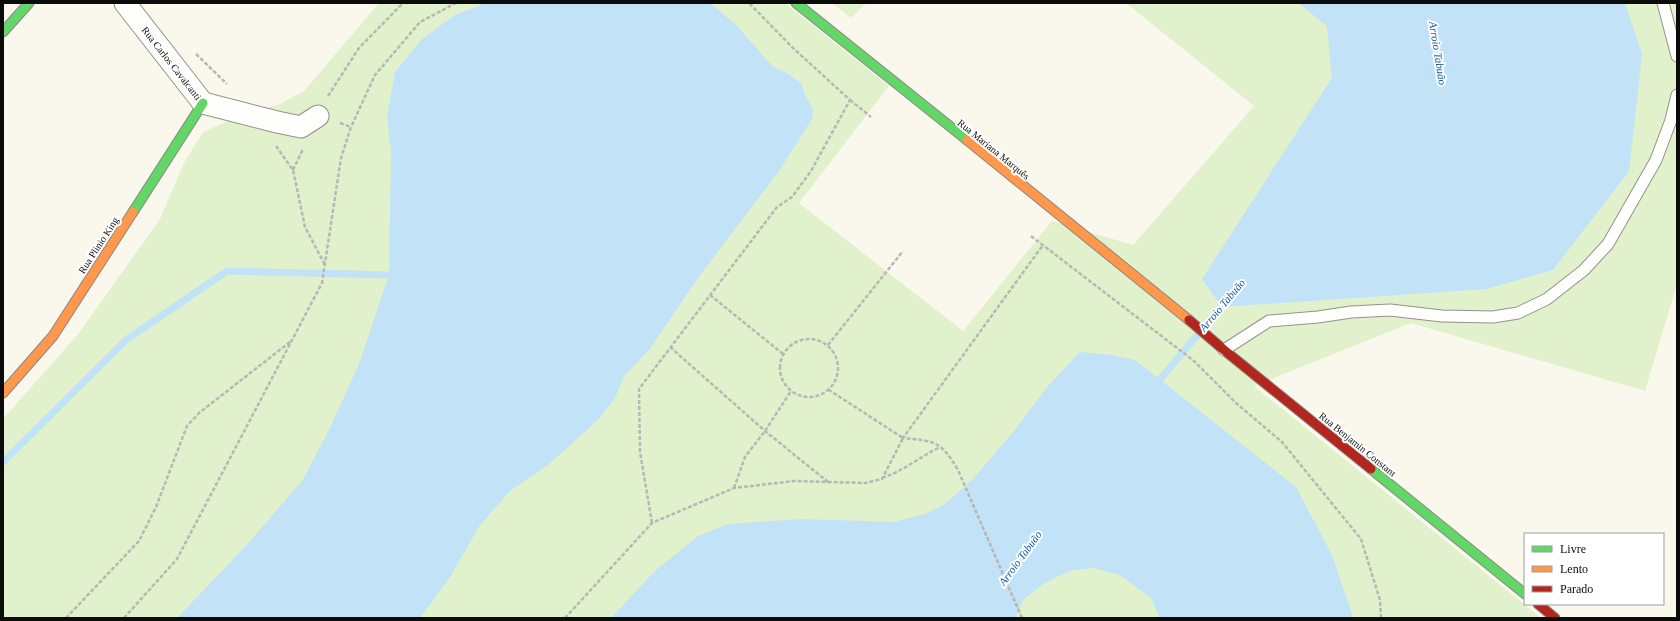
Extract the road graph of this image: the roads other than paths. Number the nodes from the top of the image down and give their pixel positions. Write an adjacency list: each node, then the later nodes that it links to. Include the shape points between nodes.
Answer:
1 (29, 3): 5 (main road)
2 (125, 3): 8 (street, Rua Carlos Cavalcanti)
3 (796, 3): 10 (main road, Rua Mariana Marquês)
4 (1663, 3): 6 (lane)
5 (3, 32)
6 (1677, 56)
7 (1677, 95): 11 (lane, via 1656,160 1608,244 1584,270 1548,299 1518,313 1493,317 1442,316 1390,310 1269,321)
8 (203, 103): 9 (street, Rua Carlos Cavalcanti, via 301,127); 12 (main road, Rua Plinio King, via 53,336)
9 (318, 116)
10 (1179, 311): 11 (main road, Rua Benjamin Constant)
11 (1221, 347): 13 (main road, Rua Benjamin Constant)
12 (3, 393)
13 (1524, 593)
14 (1539, 605): 15 (main road)
15 (1555, 618)

